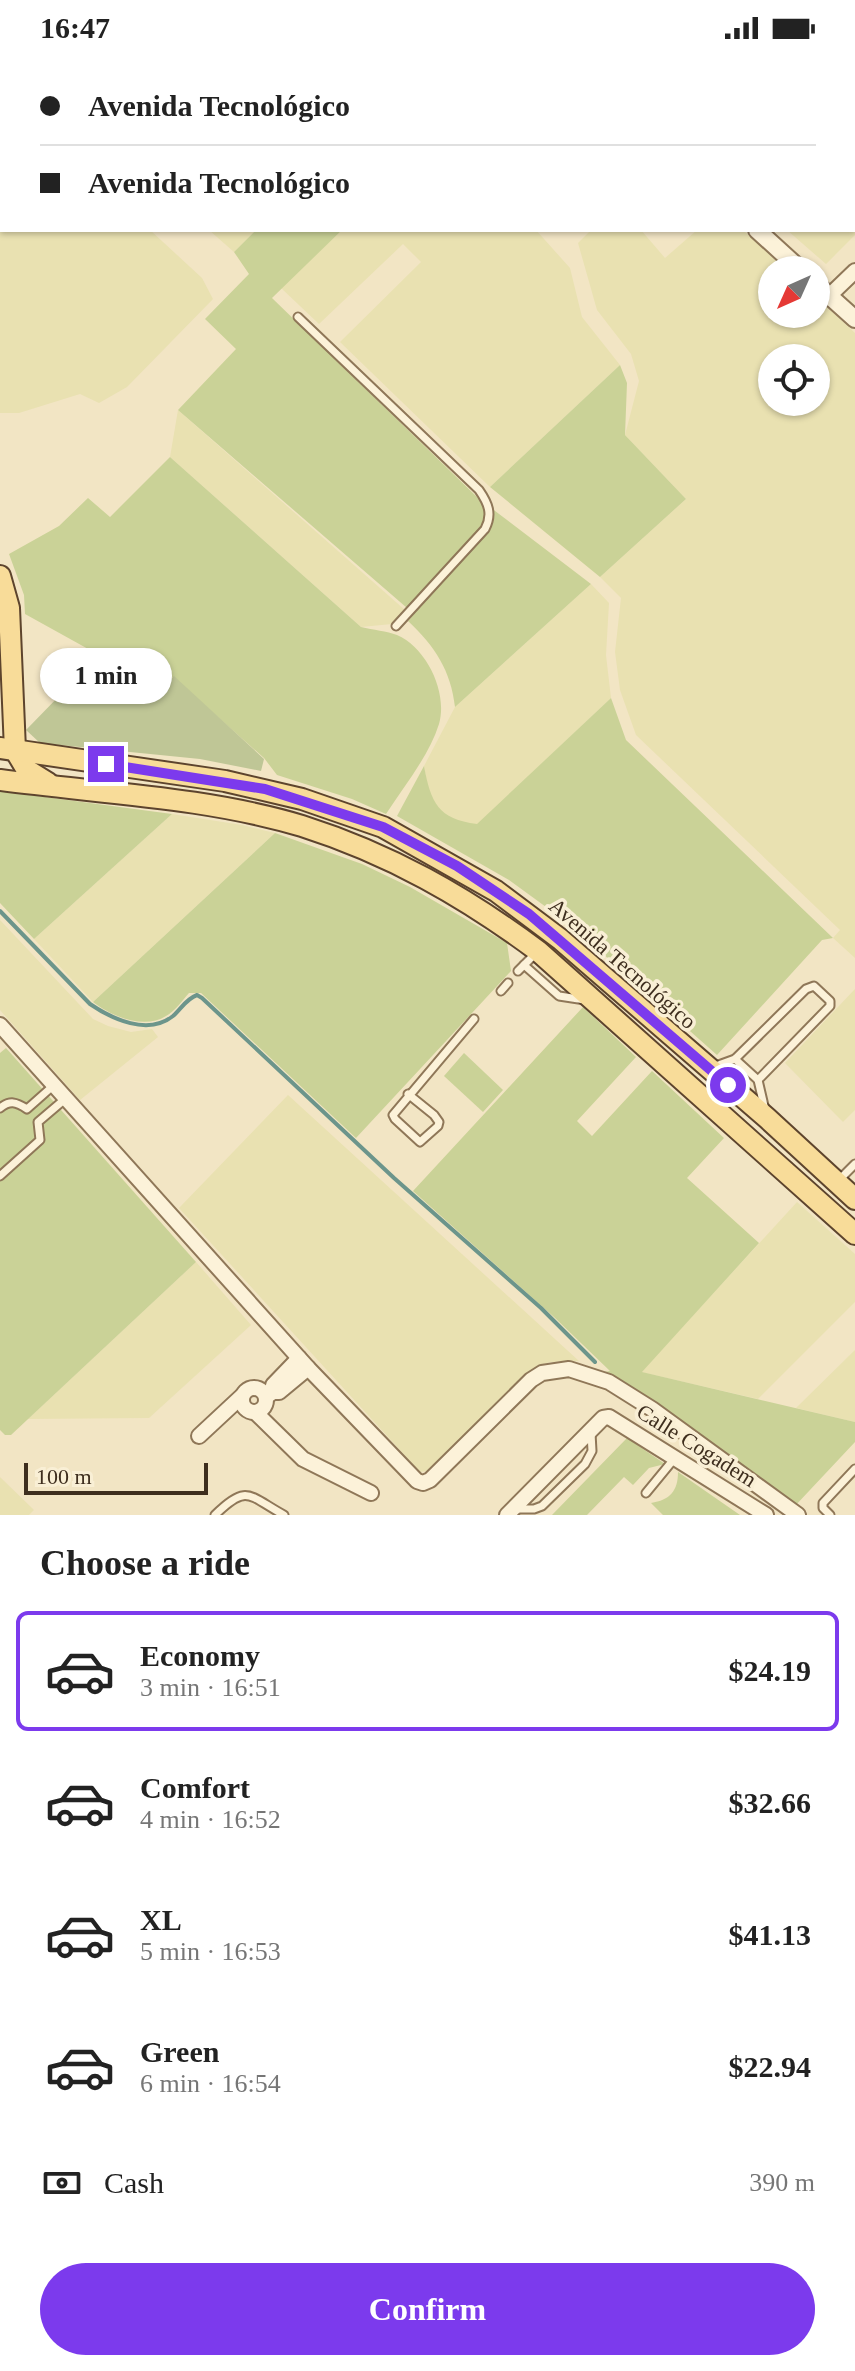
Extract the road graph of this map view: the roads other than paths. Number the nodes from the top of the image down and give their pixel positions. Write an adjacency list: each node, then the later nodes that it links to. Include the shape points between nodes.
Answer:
1 (759, 232): 2 (street)
2 (786, 256)
3 (855, 271): 4 (street)
4 (830, 295)
5 (830, 297): 7 (street)
6 (298, 317): 9 (lane, via 479,490 489,509 485,529)
7 (855, 319)
8 (1, 581): 10 (main road, via 9,608)
9 (396, 626)
10 (11, 670): 11 (main road); 12 (main road)
11 (0, 694)
12 (5, 753): 14 (main road); 20 (main road, Avenida Tecnológico, via 265,789 383,827 457,866 529,914)
13 (0, 780): 14 (main road)
14 (59, 788): 31 (main road, via 225,809 299,825 425,877 481,909 526,962 595,1001)
15 (508, 983): 16 (lane)
16 (501, 991)
17 (474, 1019): 23 (lane)
18 (0, 1025): 22 (street)
19 (735, 1059): 20 (lane); 21 (lane); 21 (lane, via 814,986 830,1006)
20 (708, 1069): 26 (main road, Avenida Tecnológico)
21 (758, 1080): 26 (lane)
22 (54, 1085): 24 (street); 25 (lane, via 27,1109 13,1102)
23 (408, 1094): 23 (lane, via 394,1117 420,1142 439,1122)
24 (65, 1099): 28 (lane, via 38,1122 40,1140); 32 (street)
25 (0, 1108)
26 (767, 1118): 29 (main road, Avenida Tecnológico)
27 (855, 1164): 29 (lane)
28 (0, 1176)
29 (837, 1182): 30 (main road, Avenida Tecnológico)
30 (855, 1199)
31 (855, 1234)
32 (304, 1363): 33 (street, via 279,1392); 45 (street, via 423,1483 531,1380 569,1369 629,1393)
33 (269, 1395): 34 (street, via 251,1388); 35 (street, via 262,1410)
34 (242, 1396): 35 (street, via 243,1406); 36 (street)
35 (255, 1412): 39 (street, via 303,1459)
36 (199, 1436)
37 (676, 1457): 40 (lane); 41 (street, Calle Cogadem, via 615,1419 603,1418); 44 (street, Calle Cogadem)
38 (855, 1469): 46 (lane, via 823,1503)
39 (371, 1493)
40 (646, 1493)
41 (510, 1512)
42 (215, 1515): 43 (lane, via 241,1494)
43 (284, 1515)
44 (766, 1515)
45 (798, 1515)
46 (830, 1515)

